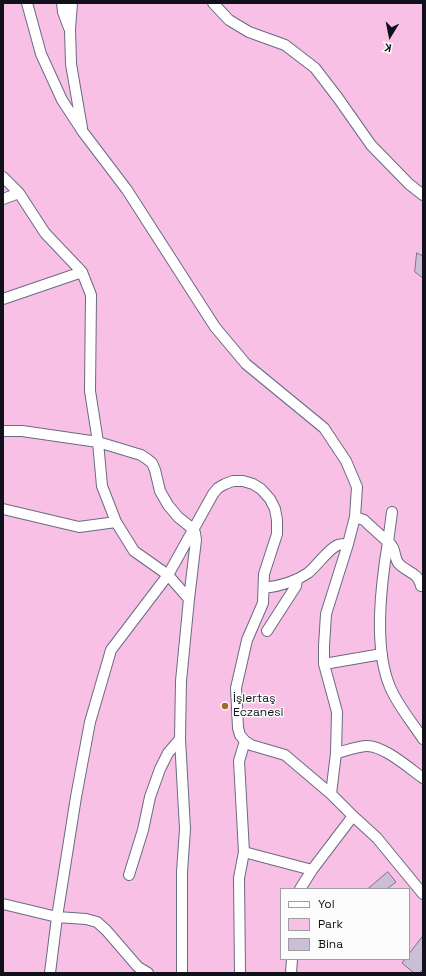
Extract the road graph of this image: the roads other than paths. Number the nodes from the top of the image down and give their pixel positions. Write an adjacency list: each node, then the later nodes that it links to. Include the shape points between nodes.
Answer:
1 (27, 3): 6 (street, via 41,54 62,100)
2 (62, 3): 5 (street)
3 (72, 3): 5 (street)
4 (213, 3): 9 (street, via 229,20 249,32 285,45 315,68 371,145 409,184)
5 (70, 29): 6 (street, via 71,64)
6 (83, 132): 17 (street, via 127,190 215,327 246,364 324,428 346,461 356,487)
7 (3, 177): 8 (street)
8 (19, 193): 10 (street); 11 (street, via 45,233)
9 (423, 194)
10 (3, 199)
11 (82, 272): 12 (street); 14 (street, via 91,295 90,391)
12 (3, 299)
13 (3, 431): 14 (street, via 22,431)
14 (98, 442): 18 (street, via 102,486); 19 (street, via 147,458 152,463 160,491 168,505)
15 (3, 509): 18 (street, via 79,527)
16 (392, 512): 20 (street)
17 (355, 517): 20 (street, via 364,520); 21 (street)
18 (116, 522): 22 (street, via 134,551)
19 (193, 529): 22 (street); 25 (street, via 218,488 233,481 243,481 261,490 270,499 277,520 277,534 264,574); 26 (street, via 196,540)
20 (388, 542): 24 (street, via 394,548 398,563 415,574); 28 (street, via 382,580)
21 (348, 544): 23 (street, via 333,548 314,568); 29 (street, via 326,614)
22 (168, 575): 26 (street); 43 (street, via 111,650 90,722)
23 (297, 579): 25 (street); 27 (street, via 296,586)
24 (421, 586)
25 (264, 588): 32 (street, via 263,603 247,640 236,688 238,728)
26 (189, 599): 30 (street, via 181,681)
27 (267, 631)
28 (382, 654): 29 (street); 31 (street, via 390,687)
29 (324, 664): 33 (street, via 337,712)
30 (180, 739): 39 (street, via 168,753 160,769); 47 (street, via 185,830 182,872)
31 (423, 739)
32 (245, 741): 35 (street, via 285,755); 37 (street, via 239,762)
33 (336, 754): 34 (street, via 372,746 386,752); 35 (street)
34 (423, 778)
35 (331, 794): 36 (street)
36 (353, 816): 38 (street); 41 (street, via 377,838)
37 (244, 852): 38 (street); 48 (street, via 239,878)
38 (312, 870): 40 (street)
39 (129, 875)
40 (301, 888)
41 (423, 894)
42 (3, 904): 43 (street)
43 (57, 917): 45 (street); 46 (street, via 97,922 138,966)
44 (292, 960): 49 (street)
45 (50, 973)
46 (148, 973)
47 (182, 973)
48 (240, 973)
49 (291, 973)

